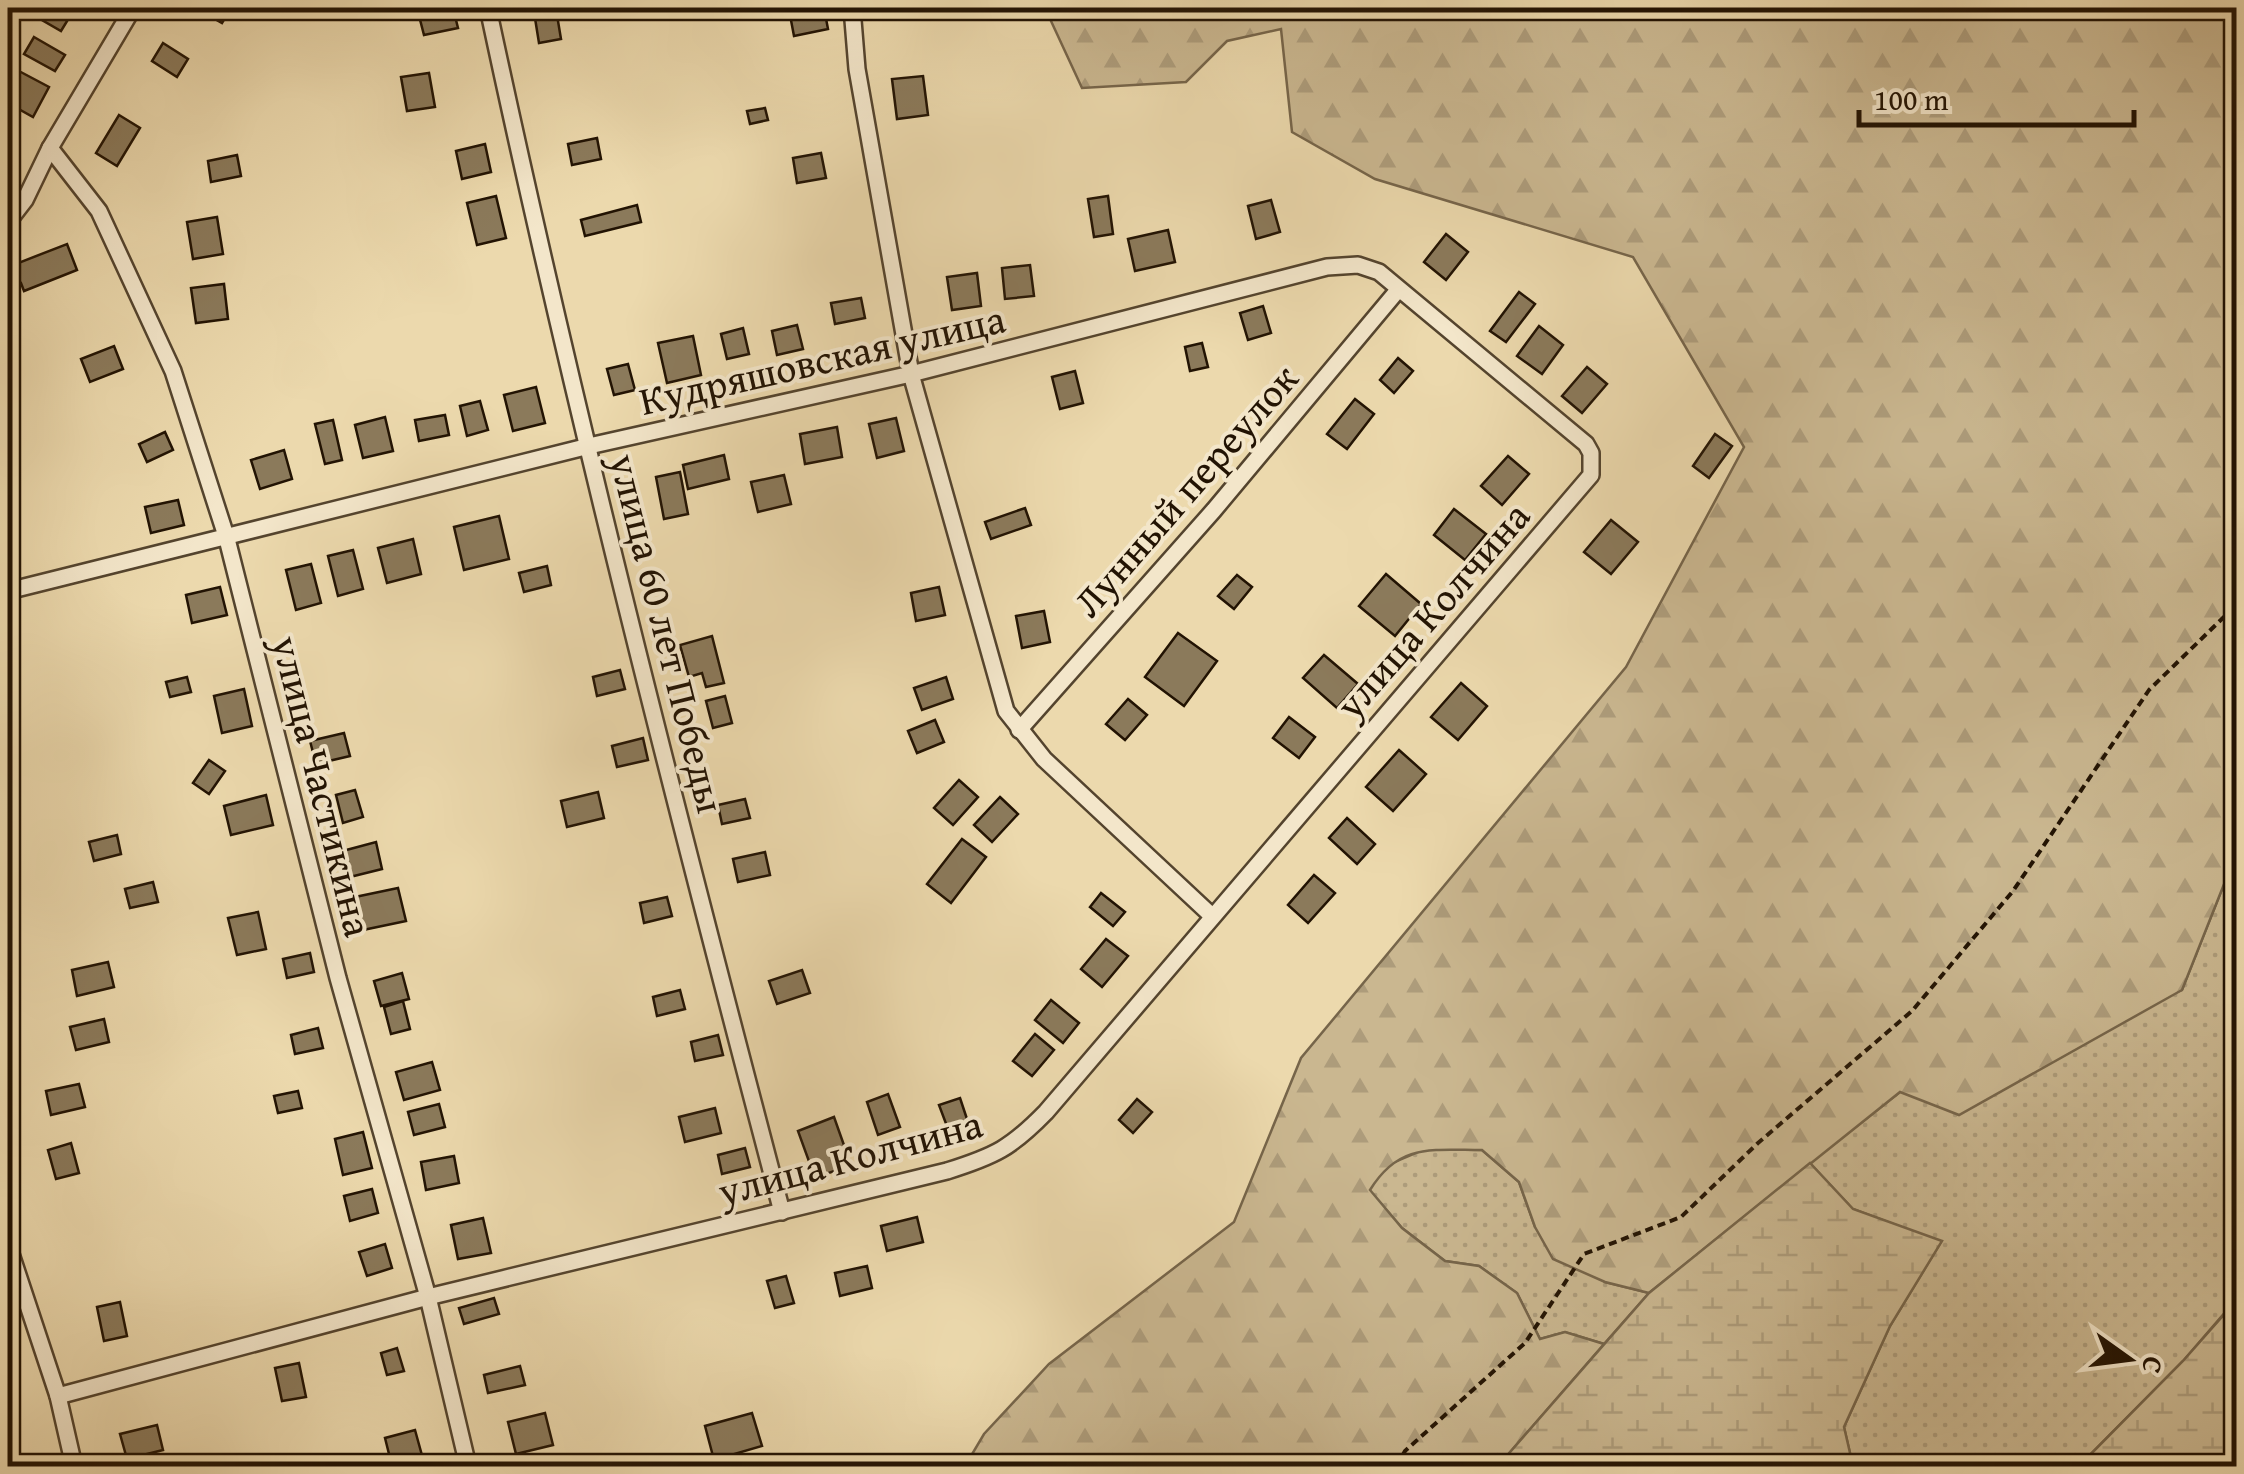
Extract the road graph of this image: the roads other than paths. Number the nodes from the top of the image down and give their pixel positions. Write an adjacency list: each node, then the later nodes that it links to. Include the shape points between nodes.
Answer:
1 (133, 8): 4 (street)
2 (488, 8): 8 (street, улица 60 лет Победы)
3 (852, 8): 7 (street)
4 (50, 148): 5 (street); 10 (street, улица Частикина, via 99,211 173,371)
5 (8, 222)
6 (1398, 290): 7 (street, Кудряшовская улица, via 1379,272 1327,267); 9 (street, Кудряшовская улица); 12 (street, Лунный переулок)
7 (911, 374): 8 (street, Кудряшовская улица); 12 (street, via 992,670)
8 (589, 446): 10 (street, Кудряшовская улица); 14 (street, улица 60 лет Победы)
9 (1592, 453): 13 (street, улица Колчина, via 1591,475)
10 (227, 539): 11 (street, Кудряшовская улица); 16 (street, улица Частикина, via 338,978)
11 (8, 592)
12 (1019, 730): 13 (street)
13 (1212, 916): 14 (street, улица Колчина, via 1015,1143 948,1171)
14 (782, 1212): 16 (street, улица Колчина)
15 (8, 1245): 17 (street)
16 (428, 1297): 17 (street, улица Колчина); 19 (street, улица Частикина)
17 (58, 1396): 18 (street)
18 (74, 1466)
19 (468, 1466)

